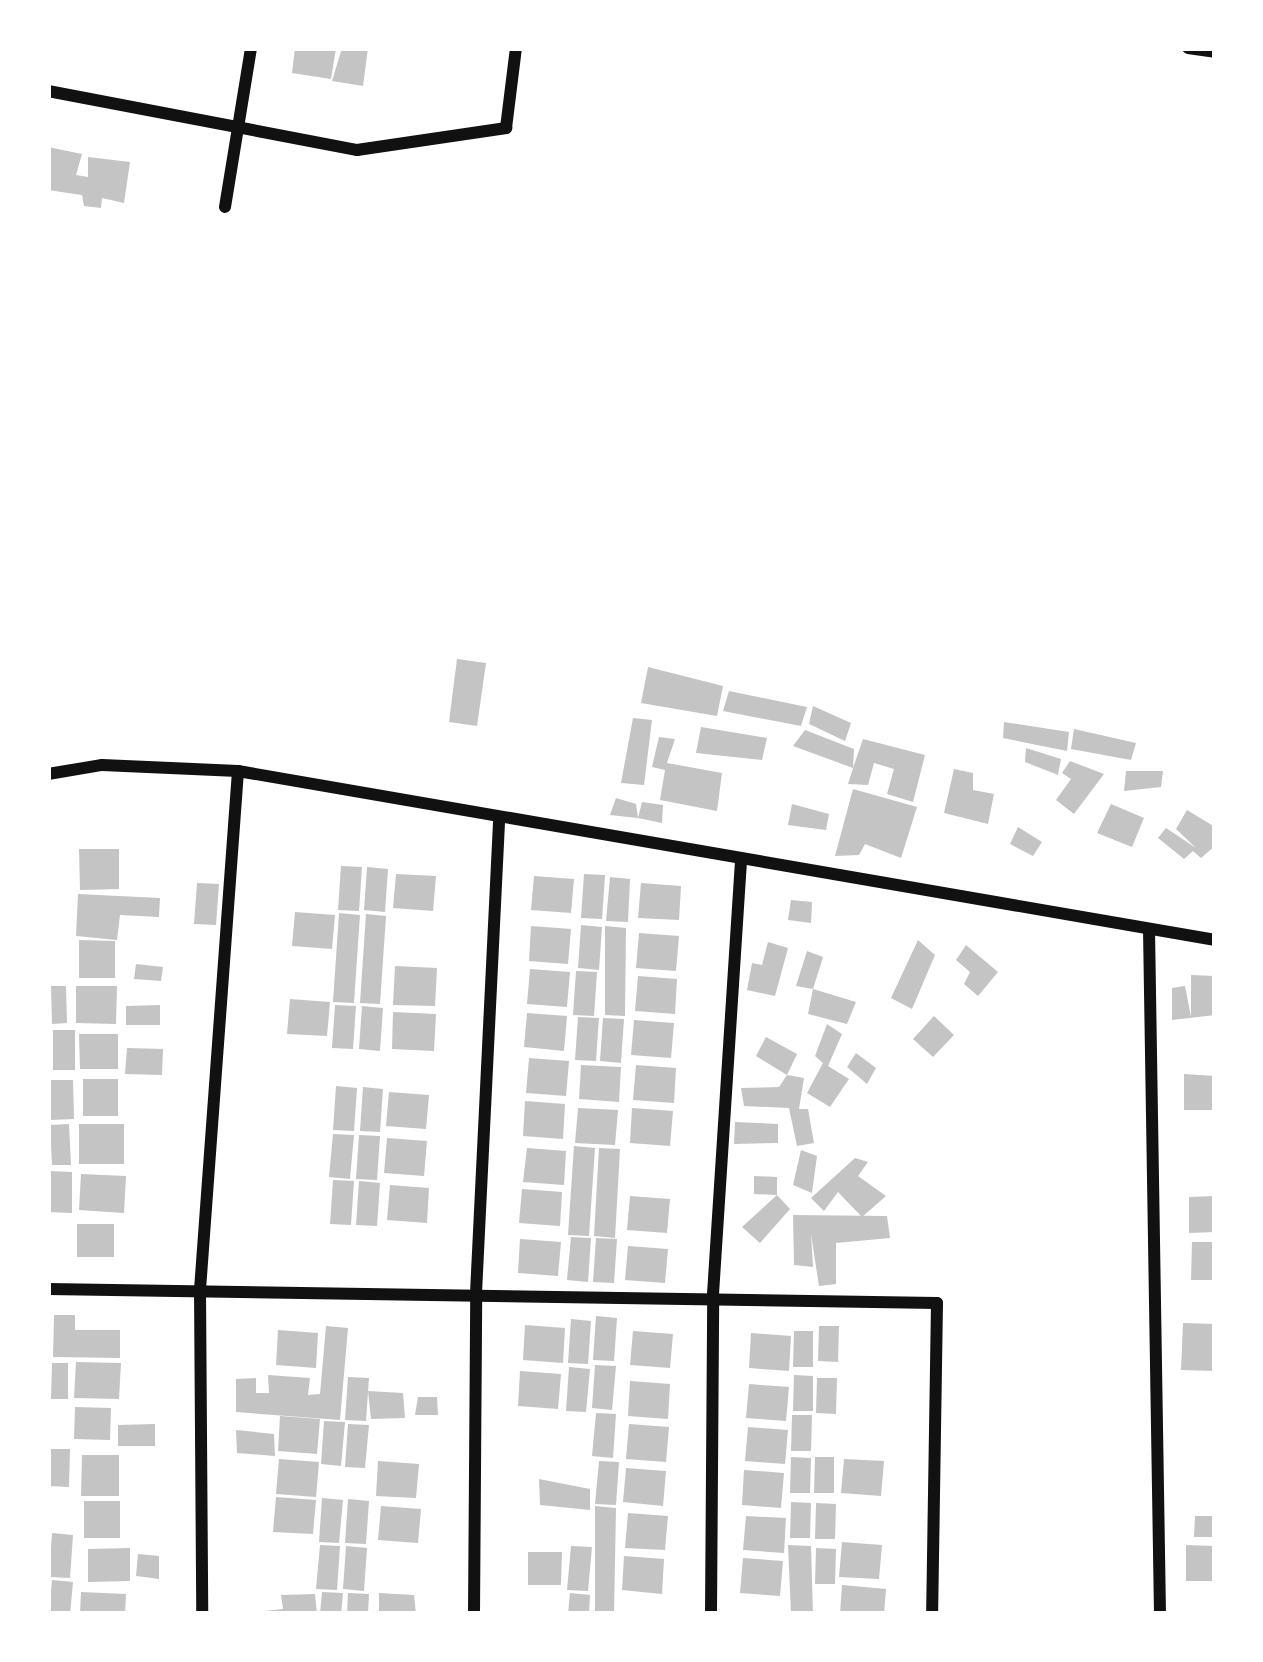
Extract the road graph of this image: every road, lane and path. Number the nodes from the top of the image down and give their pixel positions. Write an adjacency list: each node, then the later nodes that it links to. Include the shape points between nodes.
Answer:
1 (251, 48): 6 (street)
2 (516, 48): 6 (street, via 506,128 357,150)
3 (1188, 48): 4 (street)
4 (1215, 52)
5 (48, 92): 6 (street)
6 (238, 128): 7 (street)
7 (225, 207)
8 (238, 771): 9 (street, via 102,765); 10 (street); 15 (street)
9 (48, 773)
10 (499, 822): 11 (street); 16 (street)
11 (741, 863): 12 (street); 17 (street)
12 (1149, 929): 13 (street); 22 (street)
13 (1215, 940)
14 (48, 1289): 15 (street)
15 (200, 1290): 16 (street); 18 (street)
16 (476, 1293): 17 (street); 19 (street)
17 (713, 1294): 20 (street); 21 (street, via 937,1303)
18 (202, 1614)
19 (474, 1614)
20 (711, 1614)
21 (932, 1614)
22 (1160, 1614)

